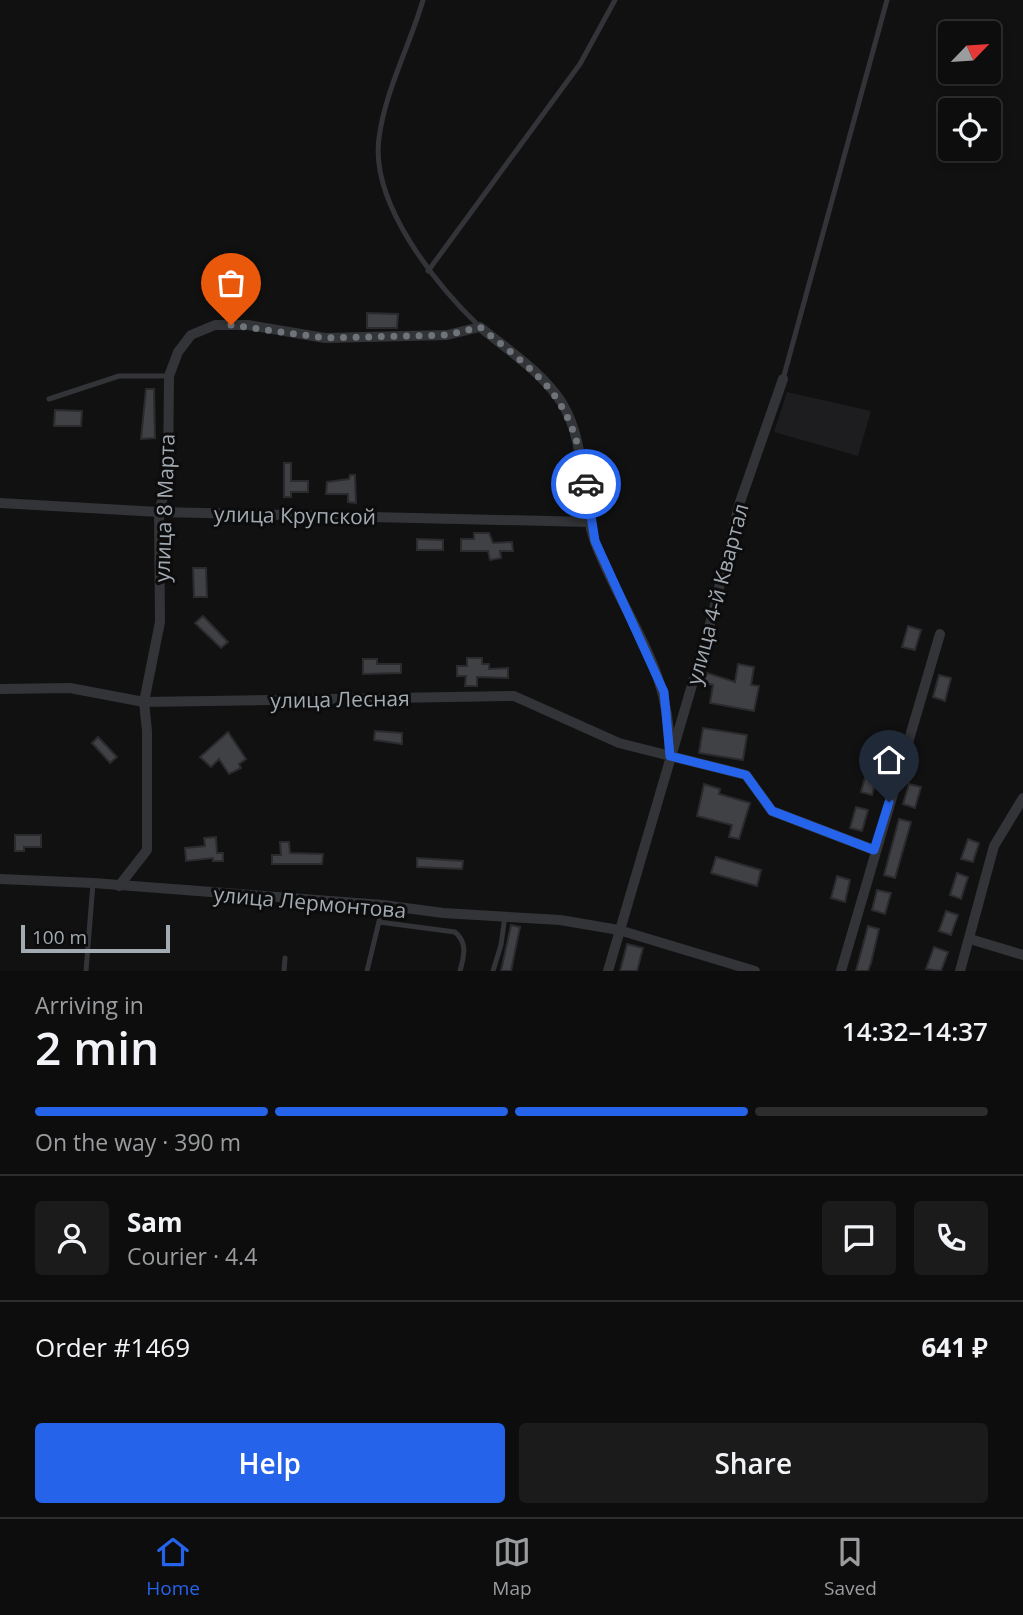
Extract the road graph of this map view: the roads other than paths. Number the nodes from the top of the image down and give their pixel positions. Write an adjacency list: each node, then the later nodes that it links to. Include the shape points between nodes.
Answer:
1 (423, 0): 4 (lane, via 382,122 378,148 391,201)
2 (615, 0): 4 (lane, via 580,64)
3 (887, 0): 7 (lane)
4 (428, 271): 5 (lane)
5 (480, 327): 6 (street, улица 8 Марта, via 447,335 325,338 248,325 215,326 191,335); 11 (street, via 539,376 563,405 583,466)
6 (169, 376): 8 (lane, via 119,376); 10 (street, улица 8 Марта, via 168,479)
7 (783, 379): 15 (street, улица 4-й Квартал, via 739,505 712,617)
8 (49, 398)
9 (0, 503): 10 (street, улица Крупской)
10 (159, 512): 11 (street, улица Крупской); 14 (street, улица 8 Марта, via 160,622)
11 (590, 523): 15 (street, via 664,692)
12 (940, 634): 17 (street)
13 (0, 688): 14 (street, улица Лесная, via 70,688)
14 (144, 702): 15 (street, улица Лесная, via 514,696 606,738); 20 (street, улица 8 Марта, via 147,850)
15 (670, 756): 17 (street, улица Лесная, via 746,775 772,811); 24 (street, улица 4-й Квартал)
16 (1023, 798): 25 (street, via 994,846)
17 (874, 850): 35 (street)
18 (0, 879): 19 (street, улица Лермонтова)
19 (93, 883): 20 (street, улица Лермонтова); 28 (lane)
20 (119, 886): 21 (street, улица Лермонтова)
21 (383, 905): 22 (street, улица Лермонтова); 23 (lane)
22 (505, 916): 24 (street, улица Лермонтова); 32 (lane)
23 (379, 922): 30 (lane); 31 (lane, via 455,932 465,950)
24 (619, 930): 33 (street, улица 4-й Квартал); 34 (street)
25 (970, 939): 26 (street); 36 (street)
26 (1023, 955)
27 (285, 958): 29 (lane)
28 (86, 971)
29 (284, 971)
30 (367, 971)
31 (460, 971)
32 (493, 971)
33 (608, 971)
34 (755, 971)
35 (841, 971)
36 (960, 971)

